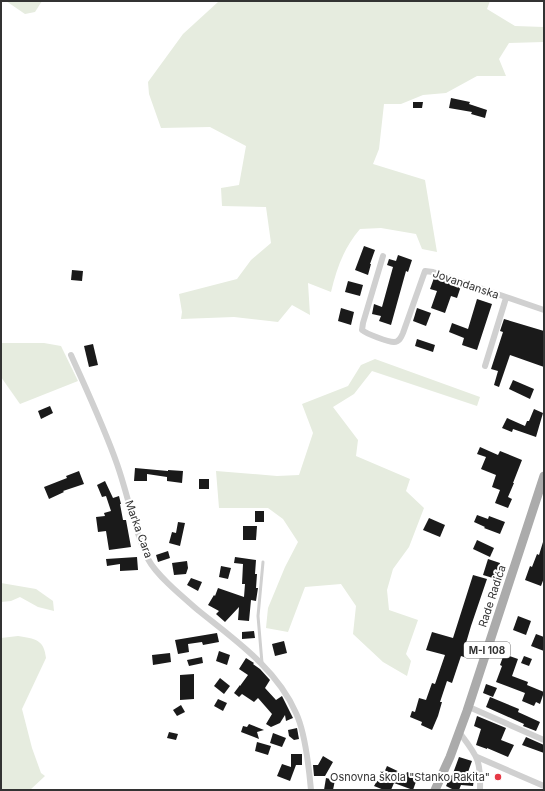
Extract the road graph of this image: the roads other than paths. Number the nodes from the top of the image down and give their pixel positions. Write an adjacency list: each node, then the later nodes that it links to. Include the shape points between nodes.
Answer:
1 (383, 256): 2 (street, Jovandanska, via 362,323 362,330 367,334 394,342 400,339 425,271)
2 (506, 298): 3 (street, Jovandanska); 5 (street, Jovandanska)
3 (544, 310)
4 (71, 355): 8 (street, Marka Cara, via 117,463 149,560 160,575 189,602)
5 (485, 366)
6 (544, 476): 9 (main road, Rade Radića / M-I 108)
7 (263, 562): 8 (lane, via 258,616)
8 (262, 664): 14 (street, Marka Cara, via 290,700 297,715)
9 (469, 707): 10 (main road, Rade Radića / M-I 108); 11 (street)
10 (459, 732): 12 (street); 15 (main road, Rade Radića / M-I 108)
11 (544, 740)
12 (477, 757): 13 (street); 16 (street, via 481,773)
13 (544, 786)
14 (311, 790)
15 (435, 790)
16 (480, 790)

